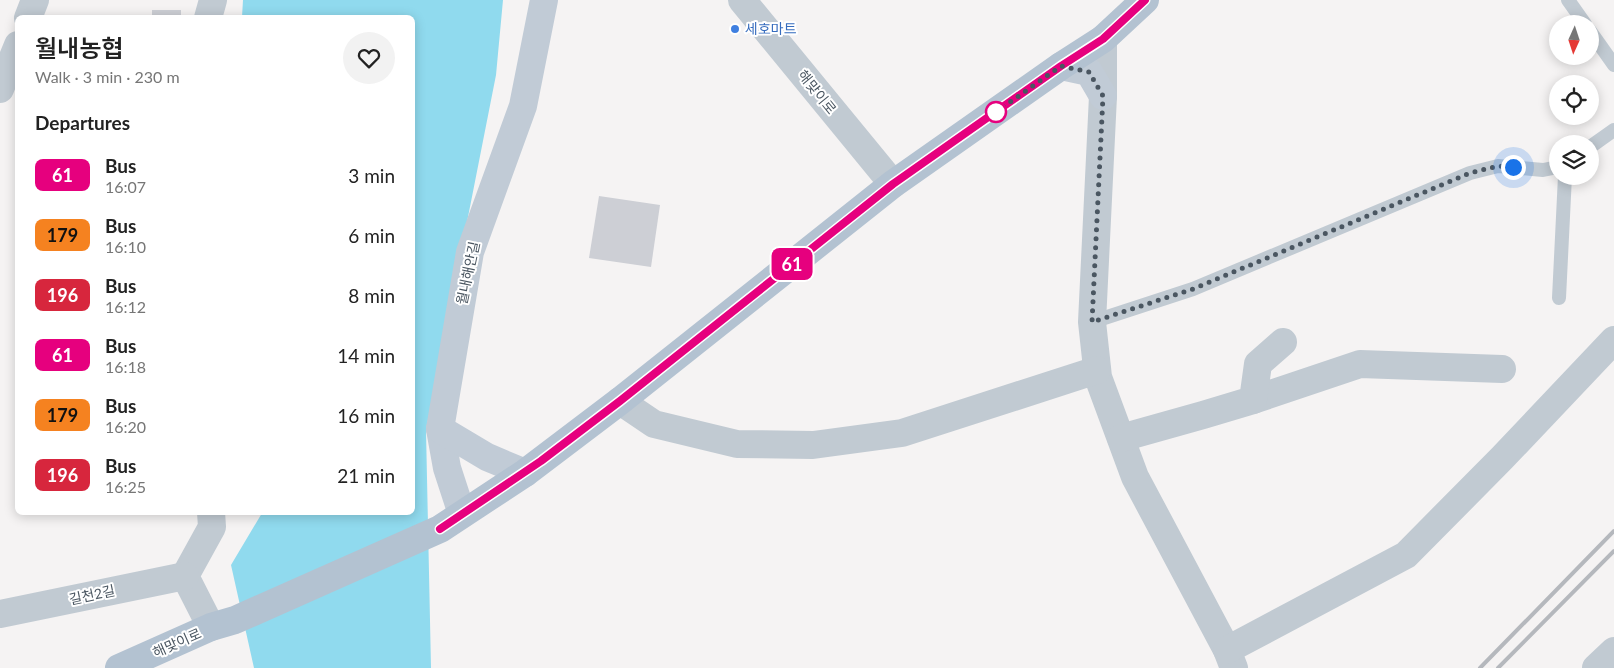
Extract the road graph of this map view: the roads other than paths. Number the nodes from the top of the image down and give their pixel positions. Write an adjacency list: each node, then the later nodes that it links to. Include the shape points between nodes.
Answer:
1 (35, 0): 7 (street)
2 (213, 0): 8 (street)
3 (544, 0): 30 (street, 월내해안길, via 523,106 470,252)
4 (742, 0): 20 (street, 해맞이로)
5 (1145, 0): 10 (main road)
6 (1568, 0): 9 (lane)
7 (29, 15)
8 (209, 15)
9 (1579, 15)
10 (1103, 39): 14 (main road); 16 (street)
11 (1599, 44): 13 (lane)
12 (15, 52): 15 (street)
13 (1614, 65)
14 (1061, 66): 16 (street, via 1089,72); 20 (main road)
15 (0, 89)
16 (1103, 96): 23 (street)
17 (1614, 130): 18 (lane)
18 (1599, 141)
19 (1549, 169): 23 (lane, via 1498,166 1470,173 1193,289)
20 (893, 184): 29 (main road)
21 (1565, 185): 22 (lane)
22 (1559, 298)
23 (1092, 322): 27 (street)
24 (1614, 340): 39 (street, via 1406,555)
25 (1283, 342): 28 (street, via 1258,364)
26 (1502, 369): 28 (street, via 1360,364)
27 (1097, 370): 29 (street, via 902,432 813,445 737,444 654,424); 31 (street)
28 (1252, 400): 31 (street)
29 (620, 401): 32 (main road)
30 (440, 429): 32 (street, via 487,457); 33 (street, 월내해안길, via 447,468)
31 (1121, 438): 39 (street, via 1136,477)
32 (525, 473): 33 (main road)
33 (462, 514): 37 (main road, 해맞이로, via 440,529)
34 (211, 515): 35 (street, via 212,527)
35 (184, 576): 36 (street, 길천2길); 37 (street)
36 (0, 614)
37 (223, 624): 40 (main road, 해맞이로)
38 (1614, 651): 41 (street)
39 (1231, 659)
40 (120, 668)
41 (1596, 668)

